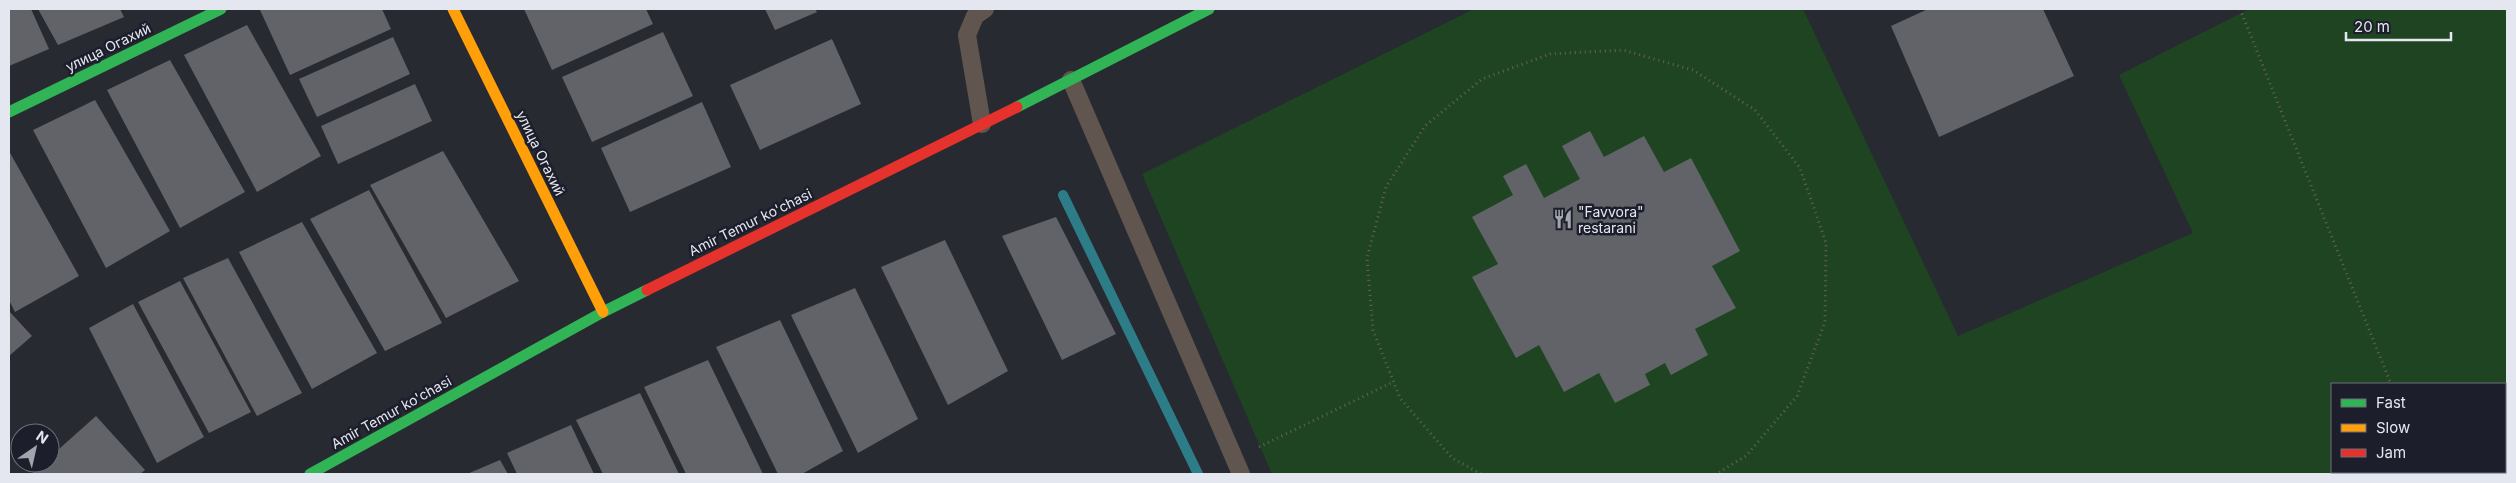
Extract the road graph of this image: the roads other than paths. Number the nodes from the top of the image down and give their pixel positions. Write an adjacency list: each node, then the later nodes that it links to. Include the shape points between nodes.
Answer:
1 (221, 9): 6 (street, улица Огахий)
2 (453, 9): 8 (street, улица Огахий)
3 (985, 9): 7 (lane, via 975,16 967,35)
4 (1209, 9): 5 (street, Amir Temur ko'chasi)
5 (1071, 80): 7 (street, Amir Temur ko'chasi); 9 (lane)
6 (9, 112)
7 (982, 124): 8 (street, Amir Temur ko'chasi)
8 (603, 312): 10 (street, Amir Temur ko'chasi)
9 (1238, 466)
10 (310, 474)

